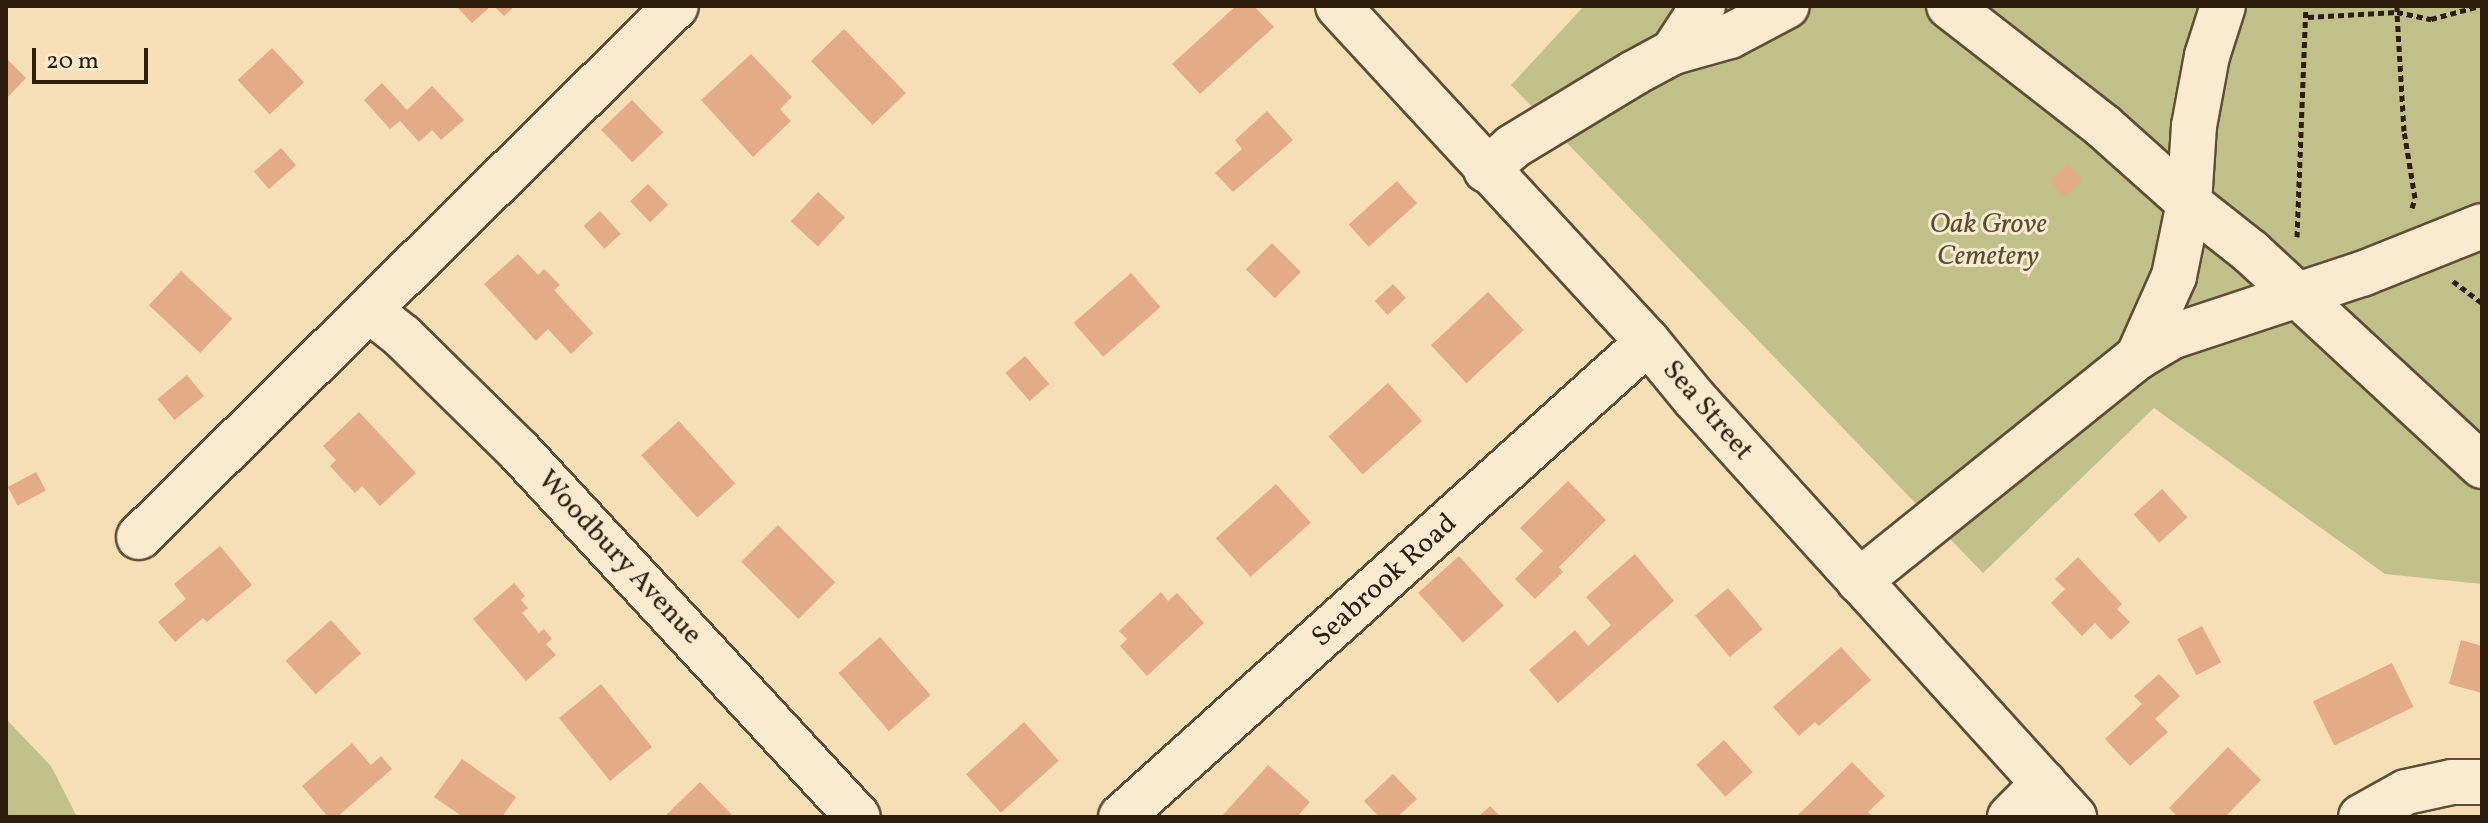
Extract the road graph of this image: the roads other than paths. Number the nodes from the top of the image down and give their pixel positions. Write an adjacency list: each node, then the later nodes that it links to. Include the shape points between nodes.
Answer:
1 (676, 6): 12 (street)
2 (1338, 6): 8 (street, Sea Street)
3 (1703, 6): 7 (street)
4 (1787, 6): 7 (street, via 1730,36)
5 (2223, 6): 9 (street, via 2194,126)
6 (1976, 13): 9 (street)
7 (1673, 52): 8 (street, via 1512,147)
8 (1486, 170): 13 (street, Sea Street)
9 (2189, 203): 11 (street, via 2251,252); 14 (street, via 2174,276)
10 (2482, 226): 11 (street)
11 (2295, 296): 14 (street, via 2171,337); 15 (street)
12 (369, 310): 16 (street); 20 (street, Woodbury Avenue, via 520,452)
13 (1648, 342): 17 (street, Sea Street); 21 (street, Seabrook Road)
14 (2138, 357): 17 (street)
15 (2482, 466)
16 (139, 537)
17 (1859, 581): 19 (street, Sea Street)
18 (2482, 782): 24 (street, via 2406,792)
19 (2044, 783): 22 (street); 23 (street, Sea Street)
20 (858, 817)
21 (1121, 817)
22 (2010, 817)
23 (2074, 817)
24 (2361, 817)

